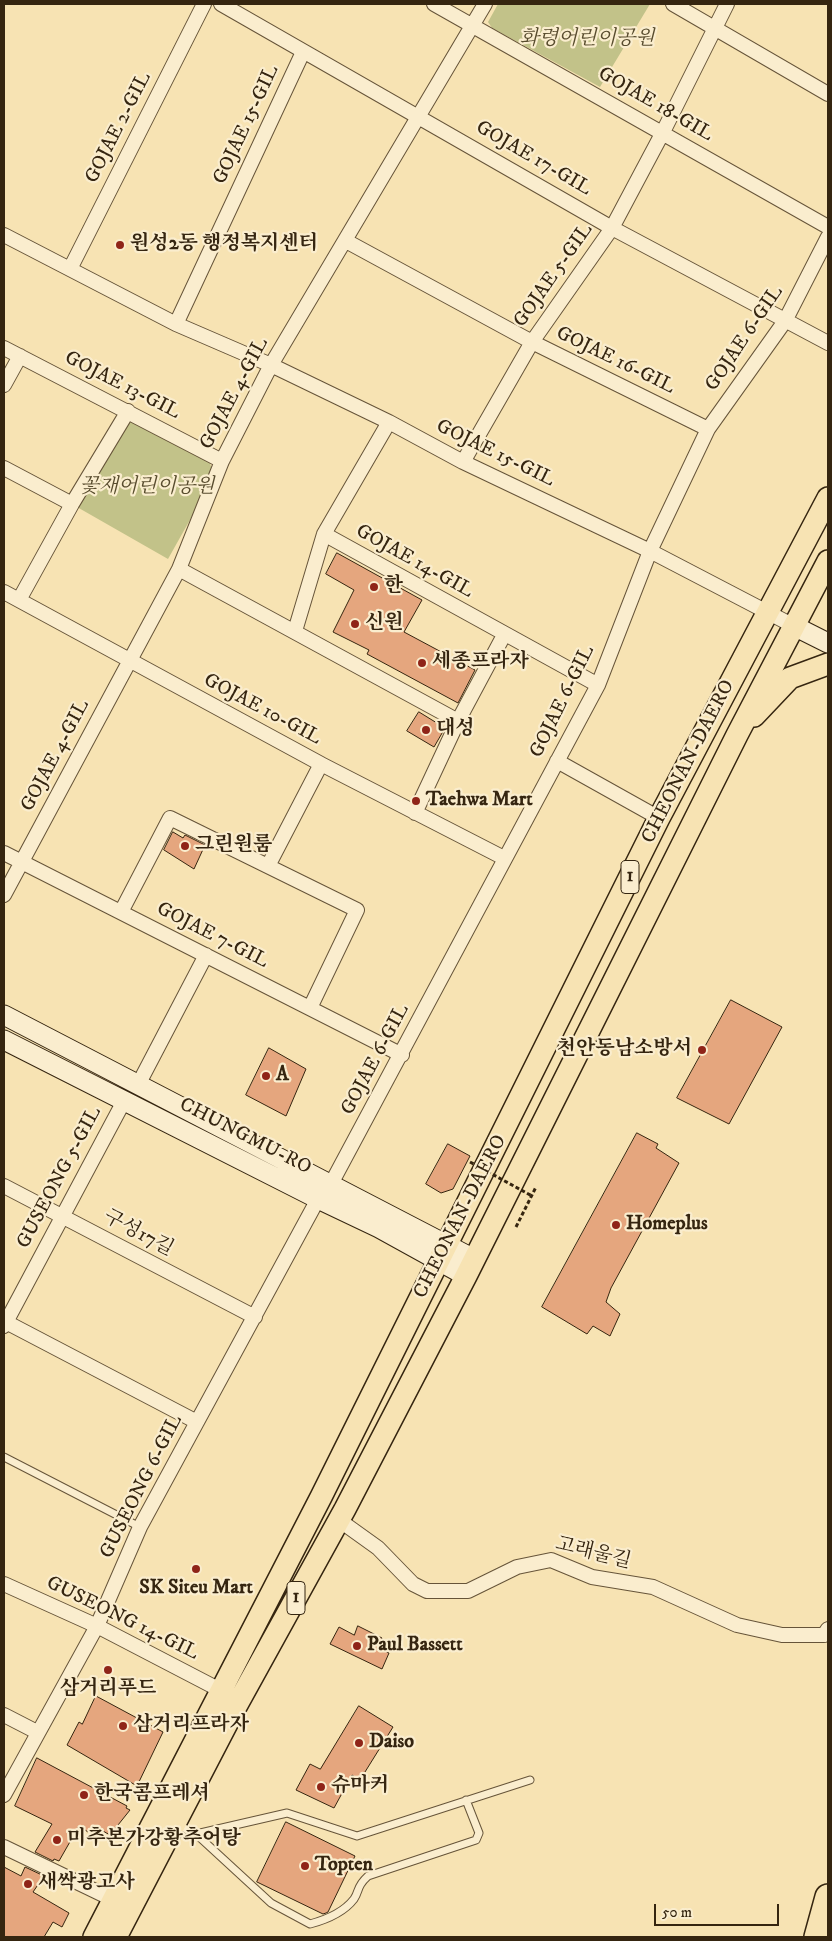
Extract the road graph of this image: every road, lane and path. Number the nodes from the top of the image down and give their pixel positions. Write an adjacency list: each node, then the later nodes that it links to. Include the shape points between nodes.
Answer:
1 (204, 4): 18 (street, GOJAE 2-GIL)
2 (220, 4): 9 (street, GOJAE 17-GIL)
3 (434, 4): 7 (street, GOJAE 18-GIL)
4 (485, 4): 7 (street, GOJAE 4-GIL)
5 (673, 4): 8 (street)
6 (727, 4): 8 (street, GOJAE 5-GIL)
7 (473, 25): 11 (street, GOJAE 4-GIL); 12 (street, GOJAE 18-GIL)
8 (714, 27): 10 (street); 12 (street, GOJAE 5-GIL)
9 (303, 52): 11 (street, GOJAE 17-GIL); 20 (street, GOJAE 15-GIL)
10 (828, 94)
11 (417, 116): 14 (street, GOJAE 17-GIL); 17 (street, GOJAE 4-GIL)
12 (664, 132): 13 (street, GOJAE 18-GIL); 14 (street, GOJAE 5-GIL)
13 (828, 227)
14 (612, 228): 19 (street, GOJAE 17-GIL); 21 (street, GOJAE 5-GIL)
15 (4, 236): 18 (street, GOJAE 15-GIL)
16 (828, 238): 19 (street, GOJAE 6-GIL)
17 (346, 241): 21 (street, GOJAE 16-GIL); 25 (street, GOJAE 4-GIL)
18 (70, 269): 20 (street, GOJAE 15-GIL)
19 (785, 320): 22 (street, GOJAE 17-GIL); 29 (street, GOJAE 6-GIL)
20 (176, 324): 25 (street, GOJAE 15-GIL)
21 (532, 342): 29 (street, GOJAE 16-GIL); 31 (street, GOJAE 5-GIL)
22 (828, 343)
23 (4, 348): 24 (street, GOJAE 13-GIL)
24 (20, 356): 26 (street); 27 (street, GOJAE 13-GIL)
25 (271, 365): 28 (street, GOJAE 15-GIL); 30 (street, GOJAE 4-GIL)
26 (4, 385)
27 (128, 411): 30 (street, GOJAE 13-GIL); 34 (street)
28 (388, 422): 31 (street, GOJAE 15-GIL); 35 (street, GOJAE 14-GIL)
29 (708, 429): 36 (street, GOJAE 6-GIL)
30 (222, 461): 38 (street, GOJAE 4-GIL)
31 (463, 462): 36 (street, GOJAE 15-GIL)
32 (4, 468): 34 (street)
33 (828, 498): 41 (main road, CHEONAN-DAERO / 1)
34 (72, 504): 40 (street)
35 (324, 534): 43 (street); 44 (street, GOJAE 14-GIL)
36 (650, 551): 41 (street, GOJAE 15-GIL); 48 (street, GOJAE 6-GIL)
37 (828, 561): 42 (main road, CHEONAN-DAERO / 1)
38 (178, 569): 43 (street); 46 (street, GOJAE 4-GIL)
39 (4, 592): 40 (street, GOJAE 10-GIL)
40 (19, 600): 46 (street, GOJAE 10-GIL)
41 (767, 611): 42 (street, GOJAE 15-GIL); 54 (main road, CHEONAN-DAERO / 1)
42 (792, 625): 45 (main road); 50 (main road, CHEONAN-DAERO / 1)
43 (295, 631): 49 (street)
44 (504, 635): 48 (street, GOJAE 14-GIL); 49 (street)
45 (828, 643)
46 (128, 661): 52 (street, GOJAE 10-GIL); 57 (street, GOJAE 4-GIL)
47 (828, 664): 50 (main road, via 790,678)
48 (598, 685): 51 (street, GOJAE 6-GIL)
49 (458, 721): 53 (street)
50 (737, 734): 77 (main road, CHEONAN-DAERO / 1)
51 (557, 761): 54 (street); 56 (street, GOJAE 6-GIL)
52 (320, 764): 53 (street, GOJAE 10-GIL); 58 (street)
53 (415, 813): 56 (street, GOJAE 10-GIL)
54 (659, 818): 76 (main road, CHEONAN-DAERO / 1)
55 (4, 852): 57 (street, GOJAE 7-GIL)
56 (504, 858): 65 (street, GOJAE 6-GIL)
57 (23, 862): 59 (street, GOJAE 4-GIL); 60 (street, GOJAE 7-GIL)
58 (268, 866): 60 (street, via 170,818); 62 (street, via 357,910)
59 (4, 895)
60 (122, 912): 61 (street, GOJAE 7-GIL)
61 (206, 955): 62 (street, GOJAE 7-GIL); 66 (street)
62 (310, 1008): 65 (street, GOJAE 7-GIL)
63 (4, 1015): 66 (main road, CHUNGMU-RO)
64 (4, 1040): 67 (main road, CHUNGMU-RO)
65 (402, 1055): 69 (street, GOJAE 6-GIL)
66 (138, 1085): 69 (main road, CHUNGMU-RO)
67 (124, 1101): 73 (main road, CHUNGMU-RO); 74 (street, GUSEONG 5-GIL)
68 (470, 1162): 72 (path, bridge)
69 (331, 1184): 76 (main road, CHUNGMU-RO)
70 (4, 1186): 74 (street, 구성17길)
71 (536, 1187): 72 (path)
72 (532, 1196): 75 (path)
73 (318, 1199): 76 (main road, CHUNGMU-RO); 78 (street, GUSEONG 6-GIL)
74 (62, 1217): 78 (street, 구성17길); 79 (street, GUSEONG 5-GIL)
75 (516, 1227)
76 (443, 1253): 77 (main road, CHUNGMU-RO); 87 (main road, CHEONAN-DAERO / 1)
77 (470, 1267): 82 (main road, CHEONAN-DAERO / 1)
78 (254, 1317): 80 (street, GUSEONG 6-GIL)
79 (4, 1323): 80 (street)
80 (197, 1422): 83 (street, GUSEONG 6-GIL)
81 (4, 1458): 83 (lane)
82 (339, 1520): 86 (street, 고래울길, via 378,1548 413,1584 426,1591 468,1591 517,1567 551,1560 592,1577 653,1587 737,1625 782,1635 824,1634); 93 (main road, CHEONAN-DAERO / 1, via 233,1712)
83 (140, 1527): 85 (street, GUSEONG 6-GIL)
84 (4, 1584): 85 (street, GUSEONG 14-GIL)
85 (97, 1626): 87 (street, GUSEONG 14-GIL); 89 (street, GUSEONG 6-GIL)
86 (828, 1629)
87 (222, 1691): 97 (main road, CHEONAN-DAERO / 1)
88 (4, 1715): 89 (street)
89 (37, 1732): 91 (street, GUSEONG 6-GIL)
90 (530, 1780): 92 (lane)
91 (4, 1795)
92 (466, 1800): 94 (lane, via 357,1836 287,1813); 94 (lane, via 479,1833 476,1840 368,1876 359,1884 354,1899 329,1918 310,1924 272,1904)
93 (176, 1824): 94 (lane); 99 (main road, CHEONAN-DAERO / 1)
94 (196, 1834)
95 (4, 1847): 97 (street)
96 (828, 1896): 100 (highway)
97 (114, 1900): 98 (main road, CHEONAN-DAERO / 1)
98 (94, 1937)
99 (116, 1937)
100 (817, 1937)

